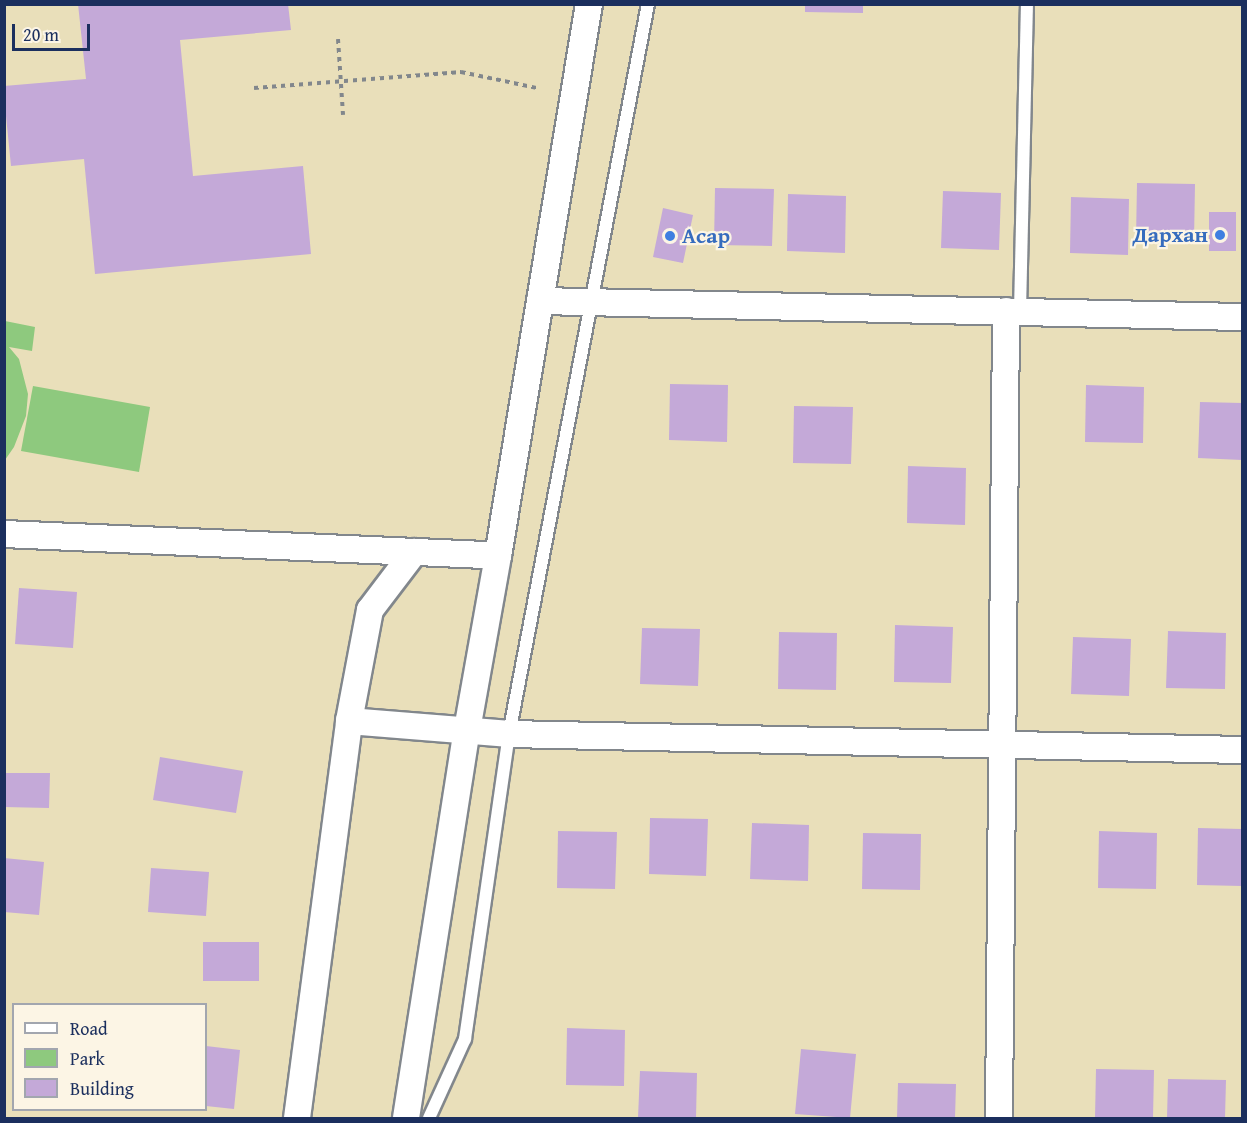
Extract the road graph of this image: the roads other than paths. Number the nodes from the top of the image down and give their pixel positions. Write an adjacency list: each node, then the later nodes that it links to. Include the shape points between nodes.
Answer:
1 (589, 4): 4 (street)
2 (648, 4): 5 (lane)
3 (1027, 4): 6 (lane)
4 (540, 301): 5 (street); 10 (street)
5 (591, 303): 6 (street); 13 (lane)
6 (1013, 311): 7 (street); 14 (street)
7 (1242, 316)
8 (4, 534): 9 (street)
9 (414, 552): 10 (street); 11 (street, via 370,610)
10 (498, 556): 12 (street)
11 (349, 721): 12 (street); 16 (street)
12 (467, 730): 13 (street); 17 (street)
13 (509, 734): 14 (street); 18 (lane, via 465,1039)
14 (1002, 745): 15 (street); 19 (street)
15 (1242, 750)
16 (297, 1119)
17 (406, 1119)
18 (429, 1119)
19 (999, 1119)

